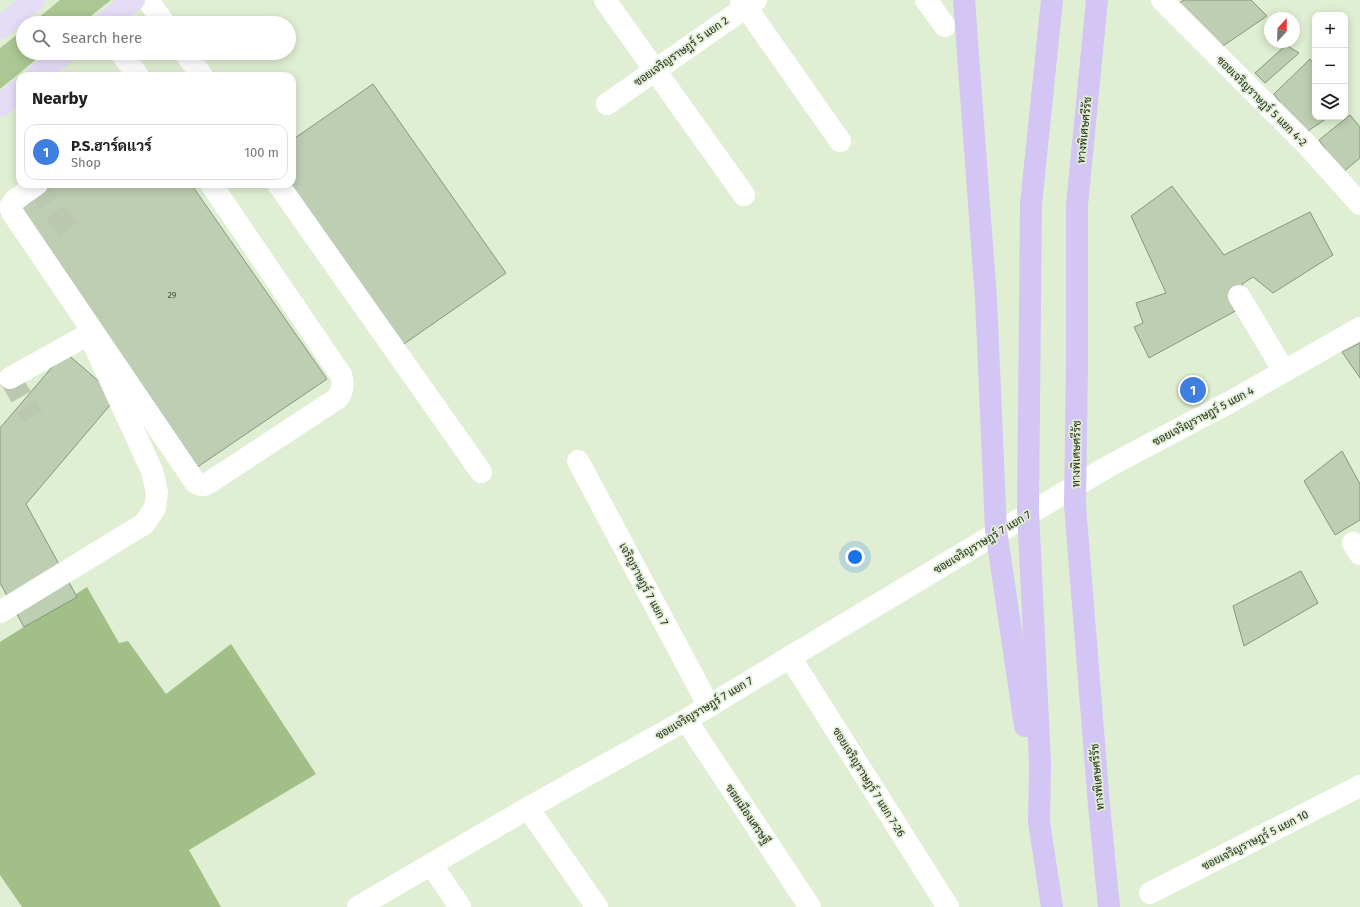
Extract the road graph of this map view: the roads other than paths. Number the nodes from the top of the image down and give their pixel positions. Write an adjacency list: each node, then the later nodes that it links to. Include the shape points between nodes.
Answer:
1 (34, 0): 14 (main road)
2 (134, 0): 11 (main road)
3 (148, 0): 12 (street)
4 (605, 0): 18 (street)
5 (926, 0): 13 (street)
6 (964, 0): 44 (highway, via 986,299 996,530)
7 (1052, 0): 44 (highway, via 1031,204 1028,510 1040,763)
8 (1097, 0): 53 (highway, ทางพิเศษศรีรัช, via 1077,205 1075,505)
9 (1162, 0): 30 (street, ซอยเจริญราษฎร์ 5 แยก 4-2, via 1307,145)
10 (747, 2): 18 (street, ซอยเจริญราษฎร์ 5 แยก 2); 25 (street)
11 (113, 16)
12 (159, 16)
13 (945, 26)
14 (0, 28)
15 (56, 60): 19 (main road)
16 (126, 60): 20 (street)
17 (190, 60): 21 (street)
18 (655, 69): 23 (street, ซอยเจริญราษฎร์ 5 แยก 2); 29 (street)
19 (41, 72)
20 (135, 72)
21 (199, 72)
22 (16, 93): 24 (main road)
23 (607, 104)
24 (0, 106)
25 (840, 141)
26 (32, 188): 27 (street, via 14,201 10,207 12,212 196,482 204,485 338,398 343,381)
27 (214, 188)
28 (281, 188): 36 (street)
29 (744, 195)
30 (1360, 204)
31 (1239, 296): 33 (street)
32 (1360, 328): 33 (street, ซอยเจริญราษฎร์ 5 แยก 4)
33 (1284, 371): 37 (street, ซอยเจริญราษฎร์ 5 แยก 4, via 1109,466)
34 (10, 378): 38 (street, via 89,334 152,471 157,492 155,508 144,524)
35 (578, 461): 40 (street, เจริญราษฎร์ 7 แยก 7)
36 (481, 472)
37 (1046, 504): 39 (street, ซอยเจริญราษฎร์ 7 แยก 7)
38 (0, 612)
39 (790, 657): 40 (street, ซอยเจริญราษฎร์ 7 แยก 7); 51 (street, ซอยเจริญราษฎร์ 7 แยก 7-26)
40 (710, 706): 41 (street, ซอยเจริญราษฎร์ 7 แยก 7)
41 (686, 720): 43 (street, ซอยเจริญราษฎร์ 7 แยก 7); 50 (street, ซอยเมืองเศรษฐี)
42 (1360, 786): 46 (street, ซอยเจริญราษฎร์ 5 แยก 10)
43 (528, 808): 45 (street, ซอยเจริญราษฎร์ 7 แยก 7); 49 (street)
44 (1039, 822): 52 (highway)
45 (431, 864): 47 (street, ซอยเจริญราษฎร์ 7 แยก 7); 48 (street)
46 (1150, 893)
47 (358, 907)
48 (460, 907)
49 (597, 907)
50 (810, 907)
51 (948, 907)
52 (1052, 907)
53 (1109, 907)

